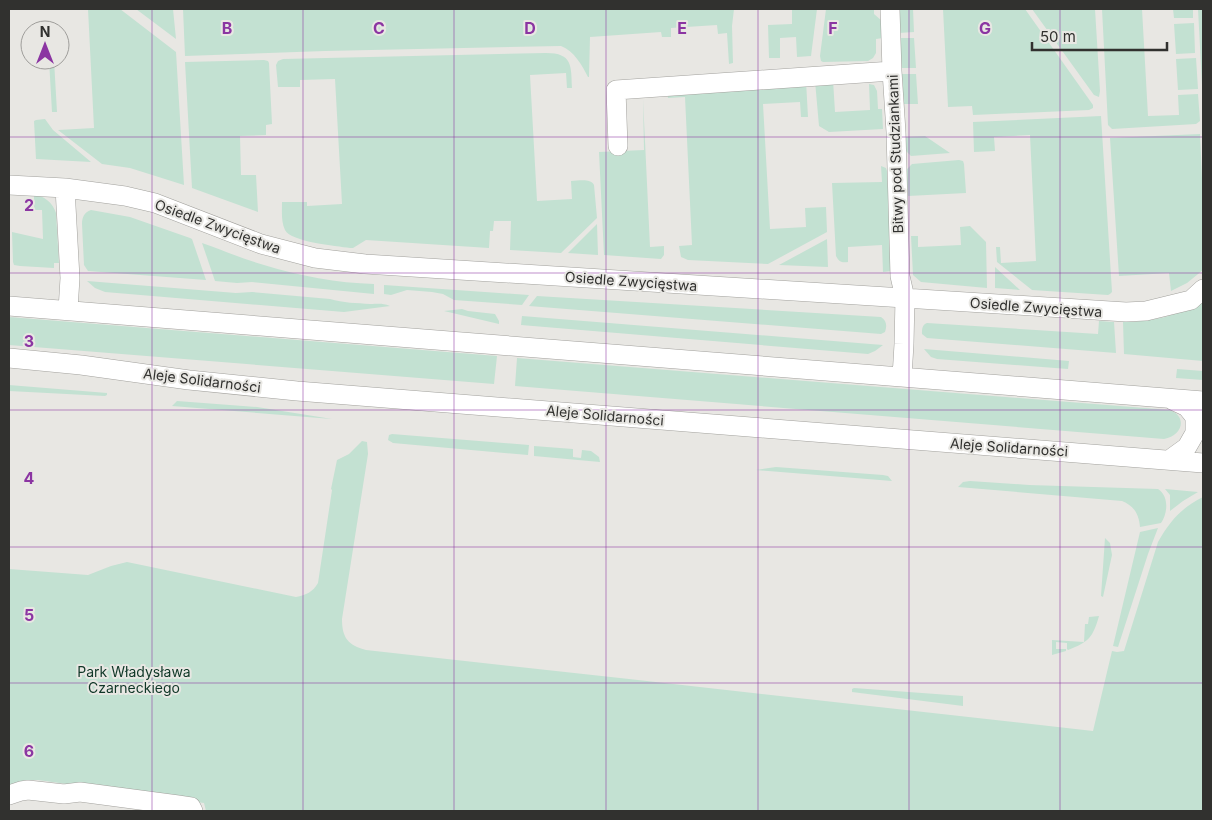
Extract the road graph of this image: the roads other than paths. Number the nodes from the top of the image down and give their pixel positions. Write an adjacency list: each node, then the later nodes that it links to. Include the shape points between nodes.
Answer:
1 (890, 9): 2 (street, Bitwy pod Studziankami)
2 (892, 71): 3 (street, via 616,90); 7 (street, Bitwy pod Studziankami, via 900,276)
3 (618, 146)
4 (9, 184): 5 (street, Osiedle Zwycięstwa)
5 (65, 188): 7 (street, Osiedle Zwycięstwa, via 155,203 261,244 315,258 365,264); 9 (street, via 70,278)
6 (1203, 290): 7 (street, Osiedle Zwycięstwa, via 1191,300 1133,312)
7 (905, 298): 11 (street, Bitwy pod Studziankami)
8 (9, 306): 9 (street)
9 (68, 310): 11 (street)
10 (9, 358): 14 (street, Aleje Solidarności, via 297,391)
11 (902, 377): 12 (street)
12 (1170, 399): 13 (street); 14 (street, via 1187,407 1195,418 1195,433 1187,447)
13 (1203, 401)
14 (1168, 460): 15 (street, Aleje Solidarności)
15 (1203, 462)
16 (9, 796): 17 (street, via 28,790 64,794 80,792 191,807)
17 (193, 811)

